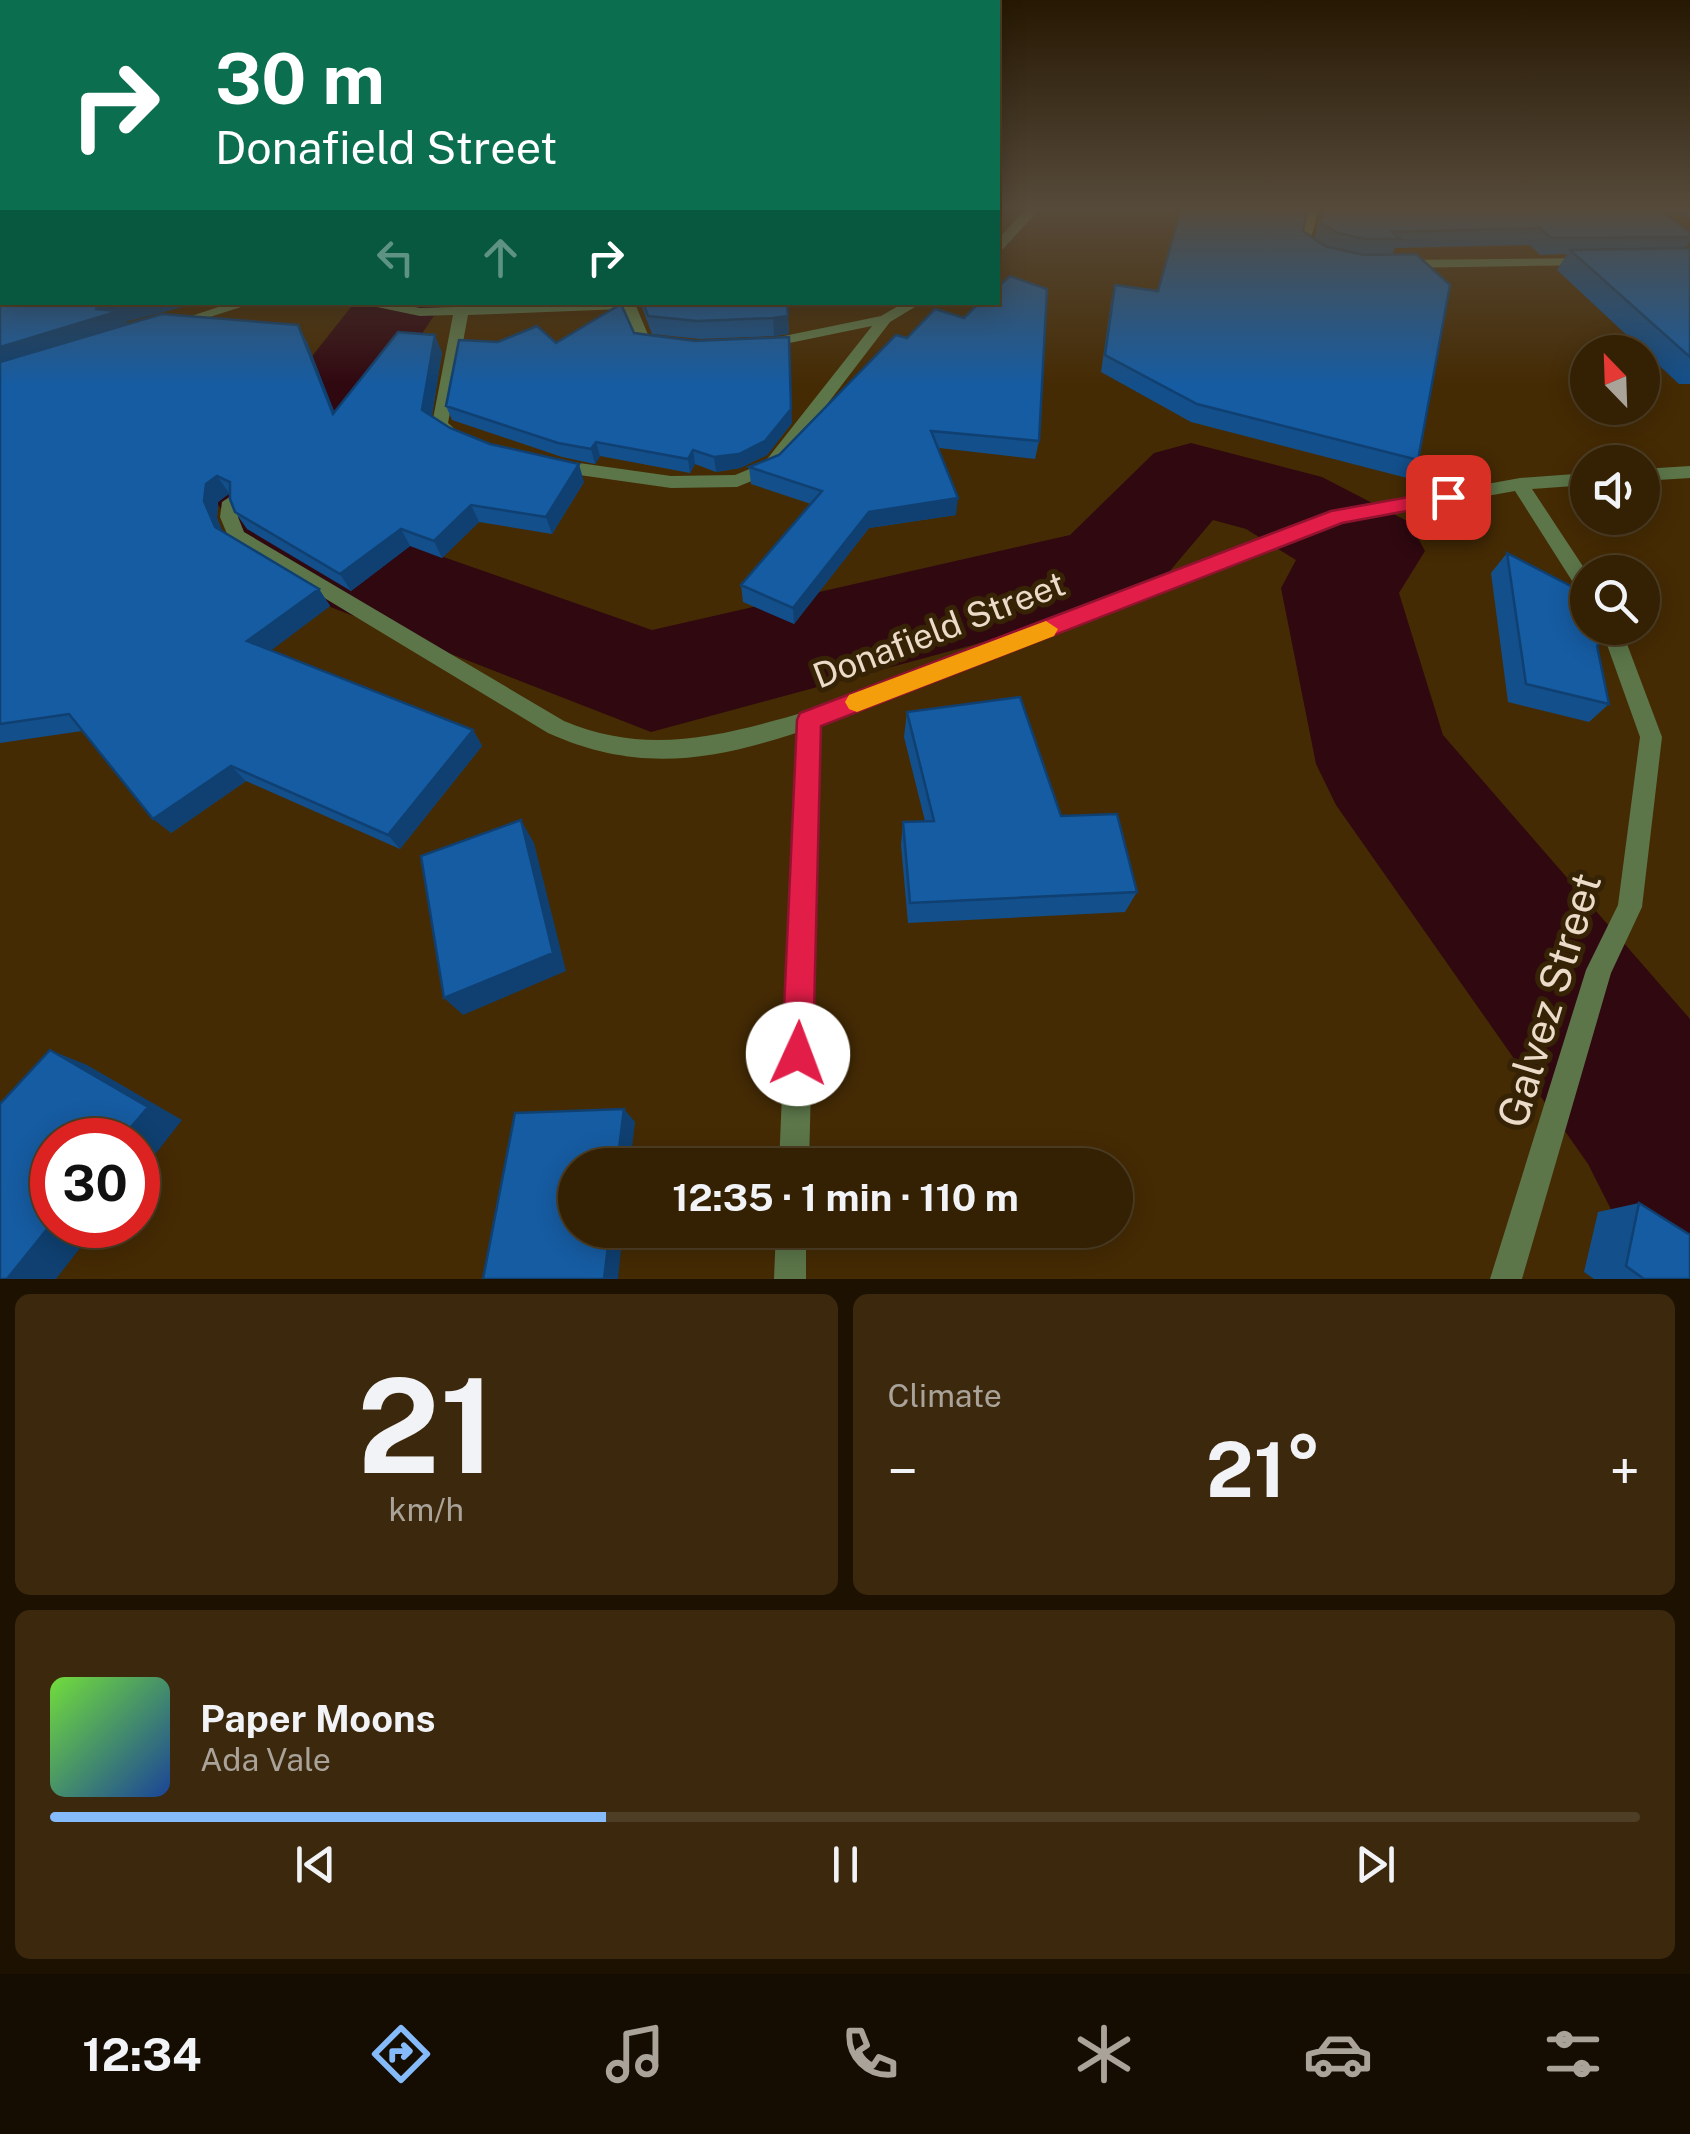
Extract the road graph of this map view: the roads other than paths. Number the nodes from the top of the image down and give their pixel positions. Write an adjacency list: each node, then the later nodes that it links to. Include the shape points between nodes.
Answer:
1 (240, 305): 8 (street)
2 (374, 305): 6 (street)
3 (610, 305): 6 (street)
4 (631, 305): 10 (street, via 643,340)
5 (911, 305): 7 (street)
6 (461, 312): 11 (street, via 440,424)
7 (886, 320): 9 (street); 12 (street, via 770,467 737,481 654,480)
8 (161, 328)
9 (741, 348)
10 (677, 350)
11 (476, 445)
12 (537, 461)
13 (1690, 472): 14 (street)
14 (1660, 474)
15 (1570, 480): 16 (street)
16 (1520, 484): 18 (street); 20 (street, Donafield Street, via 1338,516)
17 (231, 502): 20 (street, via 236,536 596,746 672,750)
18 (1570, 562)
19 (1617, 645): 24 (street, Galvez Street, via 1651,738 1630,907 1600,970)
20 (809, 720): 21 (street, Donafield Street)
21 (795, 1148)
22 (791, 1248): 23 (street)
23 (790, 1279)
24 (1506, 1279)

